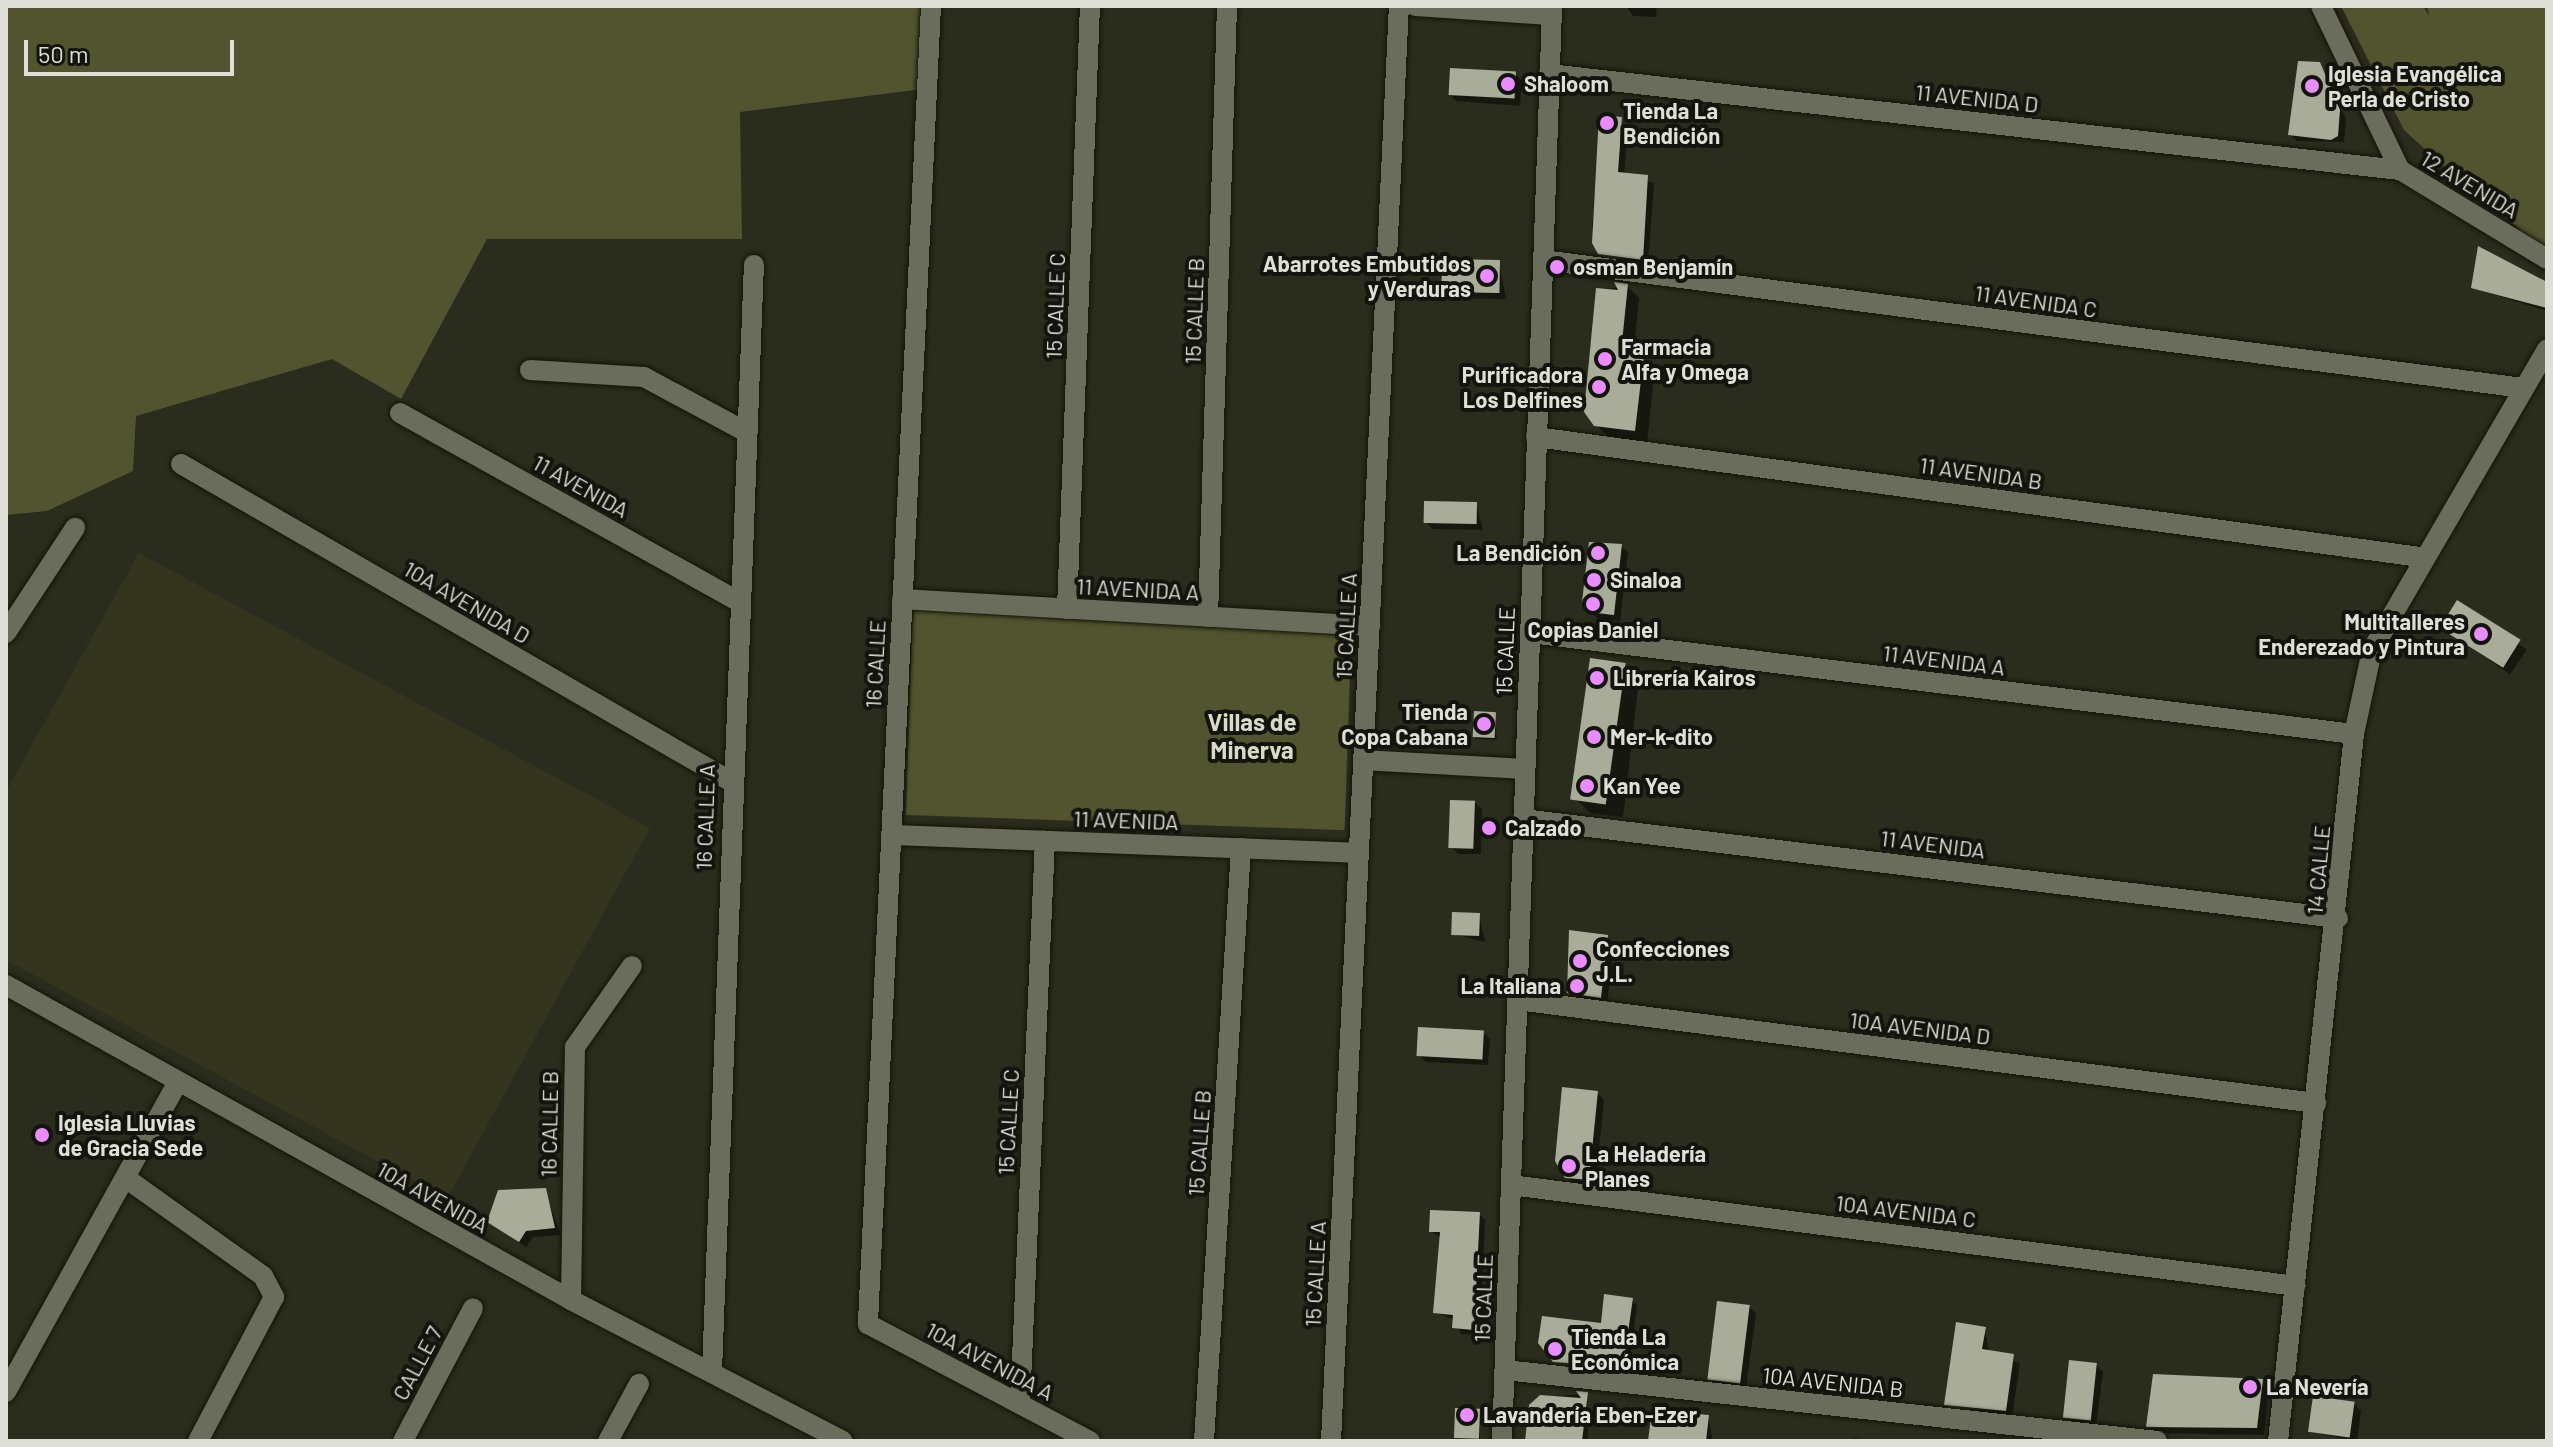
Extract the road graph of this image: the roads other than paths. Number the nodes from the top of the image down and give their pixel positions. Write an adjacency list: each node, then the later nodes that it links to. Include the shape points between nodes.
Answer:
1 (931, 6): 22 (street, 16 CALLE)
2 (1090, 6): 24 (street, 15 CALLE C)
3 (1227, 6): 25 (street, 15 CALLE B)
4 (1399, 6): 26 (street, 15 CALLE A)
5 (1415, 6): 7 (street)
6 (2321, 6): 9 (street, 12 AVENIDA)
7 (1551, 11): 8 (street, 15 CALLE)
8 (1549, 74): 9 (street, 11 AVENIDA D); 11 (street, 15 CALLE)
9 (2400, 170): 10 (street, 12 AVENIDA)
10 (2547, 259)
11 (1543, 260): 15 (street, 11 AVENIDA C); 18 (street, 15 CALLE)
12 (754, 265): 17 (street, 16 CALLE A)
13 (2547, 349): 15 (street, 14 CALLE)
14 (530, 370): 17 (street, via 644,377)
15 (2523, 388): 21 (street, 14 CALLE)
16 (400, 413): 23 (street, 11 AVENIDA)
17 (746, 432): 23 (street, 16 CALLE A)
18 (1536, 437): 21 (street, 11 AVENIDA B); 28 (street, 15 CALLE)
19 (181, 464): 32 (street, 10A AVENIDA D)
20 (75, 528): 27 (street)
21 (2420, 557): 29 (street, 14 CALLE, via 2372,650)
22 (902, 599): 24 (street, 11 AVENIDA A); 34 (street, 16 CALLE)
23 (738, 601): 32 (street, 16 CALLE A)
24 (1067, 609): 25 (street, 11 AVENIDA A)
25 (1208, 617): 26 (street, 11 AVENIDA A)
26 (1370, 626): 30 (street, 15 CALLE A)
27 (6, 633)
28 (1530, 633): 29 (street, 11 AVENIDA A); 31 (street, 15 CALLE)
29 (2354, 734): 38 (street, 14 CALLE)
30 (1363, 760): 31 (street); 37 (street, 15 CALLE A)
31 (1525, 769): 33 (street, 15 CALLE)
32 (730, 781): 51 (street, 16 CALLE A)
33 (1523, 819): 38 (street, 11 AVENIDA); 41 (street, 15 CALLE)
34 (891, 835): 35 (street, 11 AVENIDA); 49 (street, 16 CALLE)
35 (1045, 841): 36 (street, 11 AVENIDA); 54 (street, 15 CALLE C)
36 (1241, 848): 37 (street, 11 AVENIDA); 61 (street, 15 CALLE B)
37 (1359, 853): 62 (street, 15 CALLE A)
38 (2338, 918): 43 (street, 14 CALLE)
39 (632, 966): 47 (street, 16 CALLE B, via 575,1047)
40 (6, 985): 42 (street, 10A AVENIDA)
41 (1517, 1000): 43 (street, 10A AVENIDA D); 45 (street, 15 CALLE)
42 (177, 1084): 44 (street); 47 (street, 10A AVENIDA)
43 (2316, 1103): 46 (street, 14 CALLE)
44 (127, 1179): 53 (street); 56 (street, via 263,1276 274,1297)
45 (1511, 1185): 46 (street, 10A AVENIDA C); 50 (street, 15 CALLE)
46 (2296, 1286): 65 (street, 14 CALLE)
47 (571, 1300): 51 (street, 10A AVENIDA)
48 (473, 1308): 57 (street, CALLE 7)
49 (868, 1324): 54 (street, 10A AVENIDA A)
50 (1505, 1370): 63 (street, 15 CALLE); 64 (street, 10A AVENIDA B)
51 (712, 1371): 55 (street, 10A AVENIDA)
52 (639, 1384): 58 (street)
53 (6, 1392)
54 (1020, 1404): 60 (street, 10A AVENIDA A)
55 (822, 1436): 59 (street, 10A AVENIDA)
56 (198, 1441)
57 (403, 1441)
58 (608, 1441)
59 (843, 1441)
60 (1090, 1441)
61 (1204, 1441)
62 (1331, 1441)
63 (1502, 1441)
64 (2157, 1441)
65 (2278, 1441)

